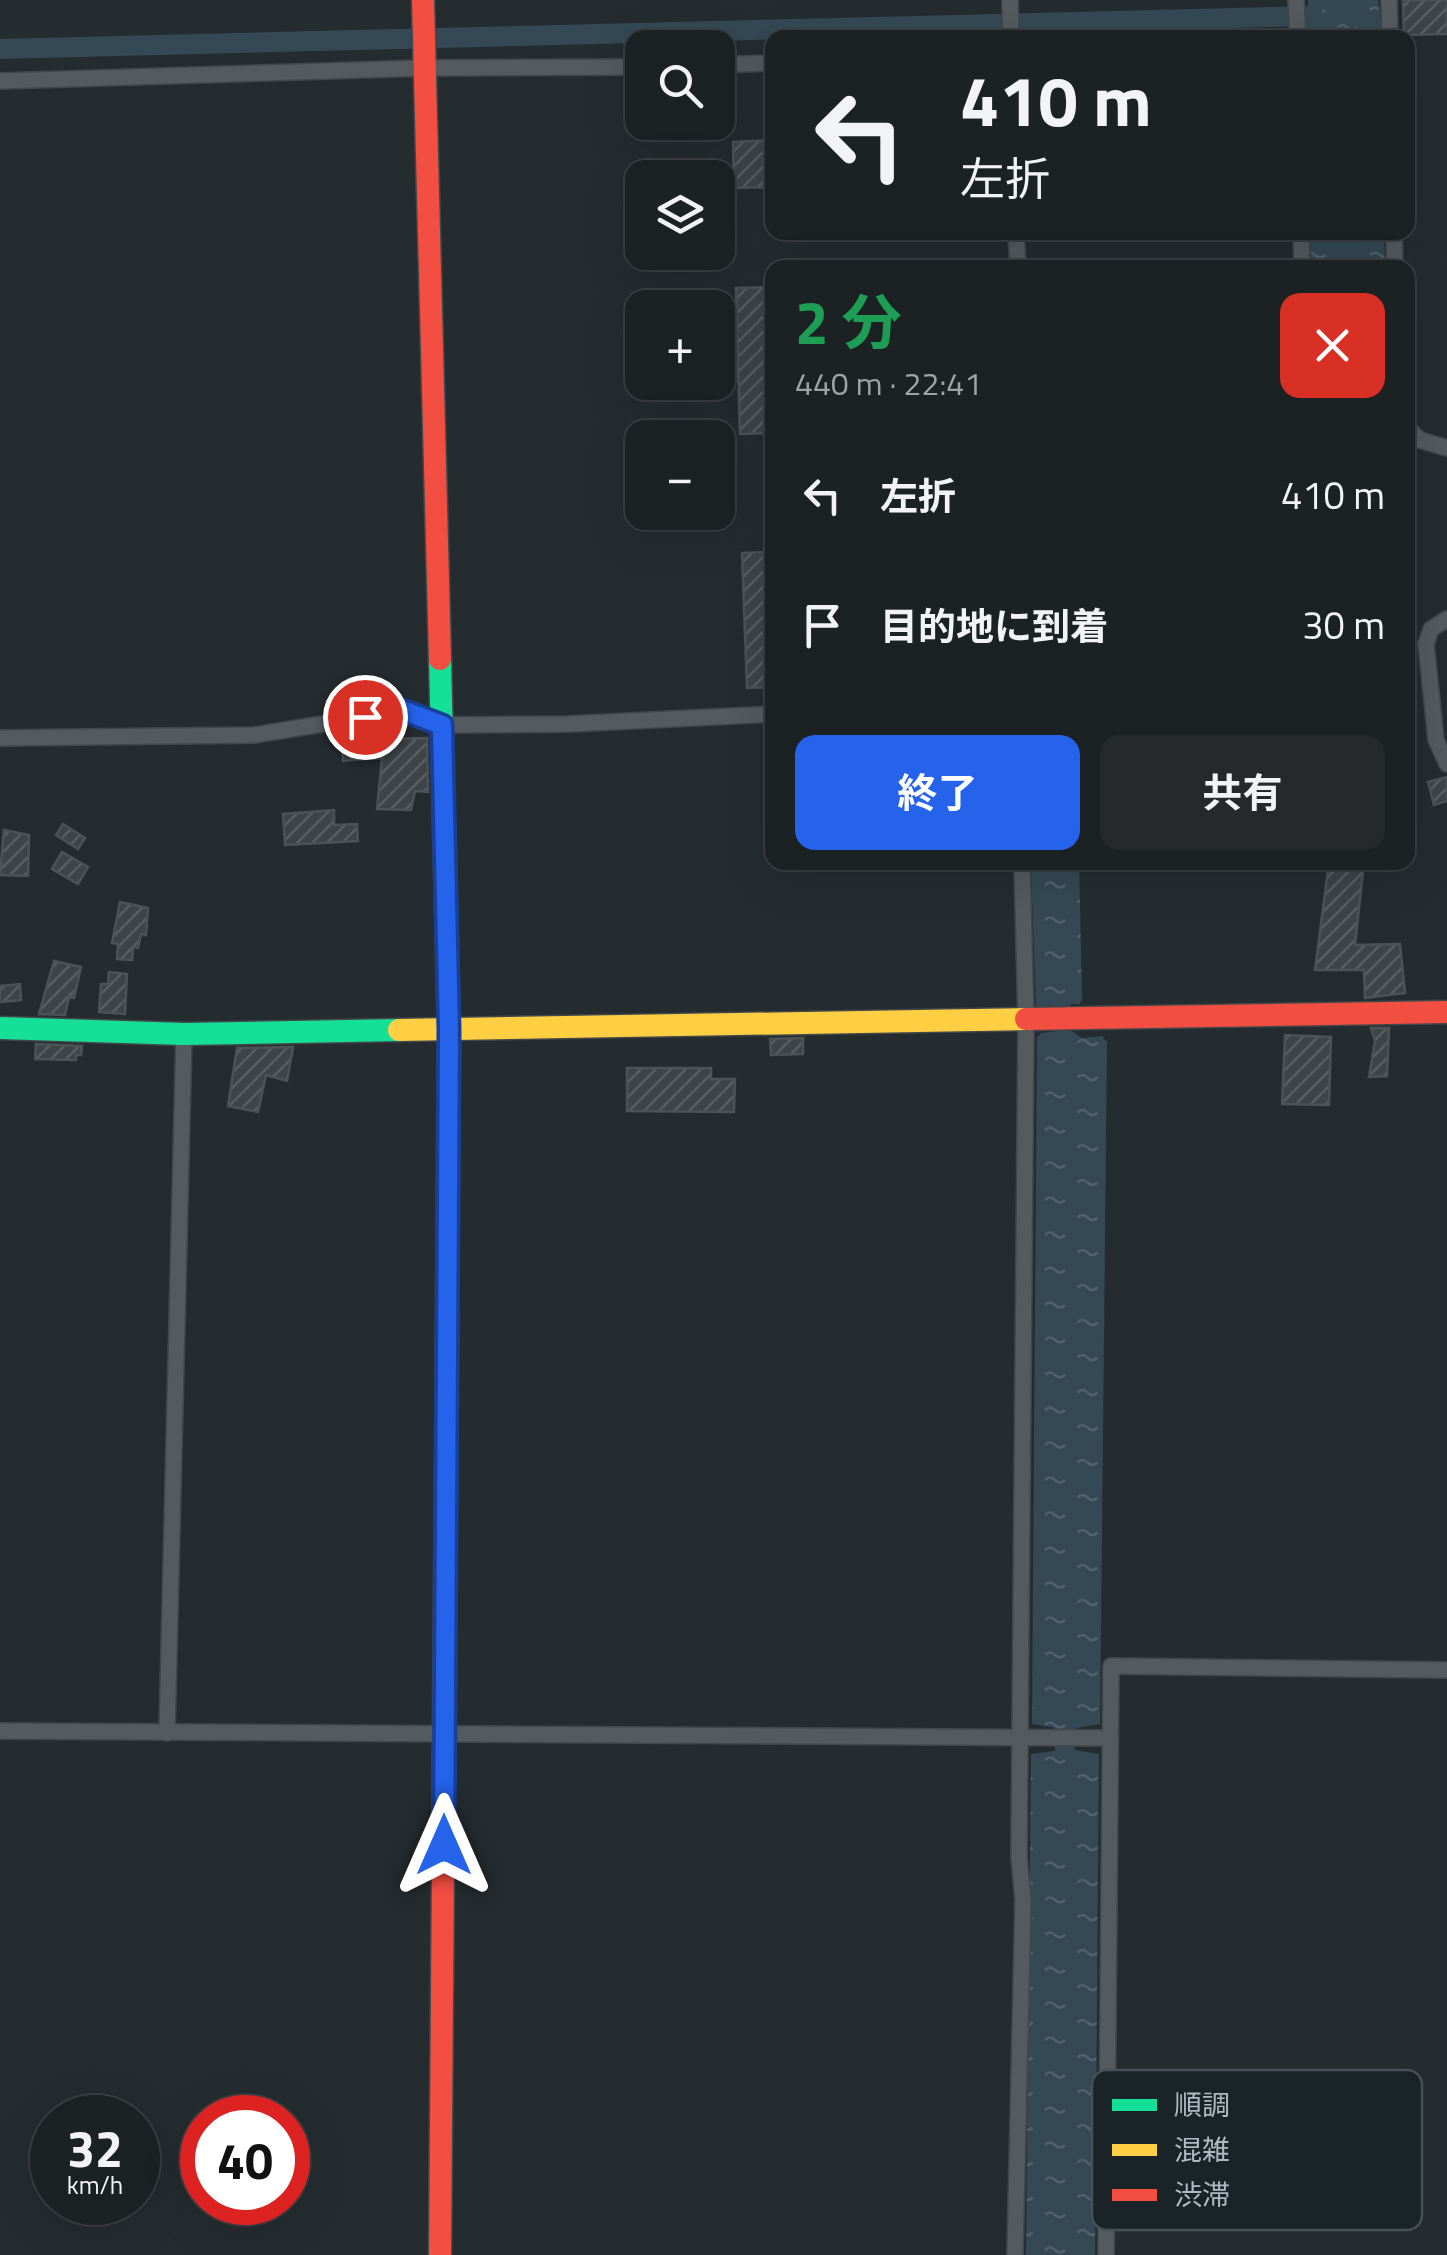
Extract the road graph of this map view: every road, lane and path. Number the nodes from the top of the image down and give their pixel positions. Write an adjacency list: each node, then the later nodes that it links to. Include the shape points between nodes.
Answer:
1 (1010, 0): 5 (street)
2 (1296, 0): 6 (street)
3 (1389, 0): 7 (street)
4 (423, 5): 11 (street)
5 (1011, 30)
6 (1298, 30)
7 (1390, 30)
8 (765, 64): 9 (street)
9 (735, 65)
10 (625, 67): 11 (street)
11 (424, 68): 12 (street); 19 (street)
12 (0, 80)
13 (1415, 435): 14 (street)
14 (1447, 448)
15 (1447, 619): 16 (street, via 1431,629 1426,644)
16 (1427, 681): 17 (street); 21 (street, via 1436,740)
17 (1415, 682)
18 (765, 714): 19 (street)
19 (442, 725): 20 (street, via 402,710 254,735); 26 (street)
20 (0, 738)
21 (1447, 764)
22 (1023, 870): 24 (street)
23 (1447, 1012): 24 (street)
24 (1032, 1021): 26 (street); 32 (street)
25 (0, 1028): 27 (street)
26 (449, 1030): 27 (street); 31 (street)
27 (184, 1034): 30 (street)
28 (1447, 1670): 33 (street, via 1110,1666)
29 (0, 1730): 30 (street)
30 (168, 1733): 31 (street)
31 (444, 1733): 32 (street); 36 (street)
32 (1026, 1738): 33 (street); 37 (street)
33 (1109, 1738): 34 (street)
34 (1107, 2070)
35 (1106, 2230): 38 (street)
36 (440, 2255)
37 (1016, 2255)
38 (1106, 2255)

